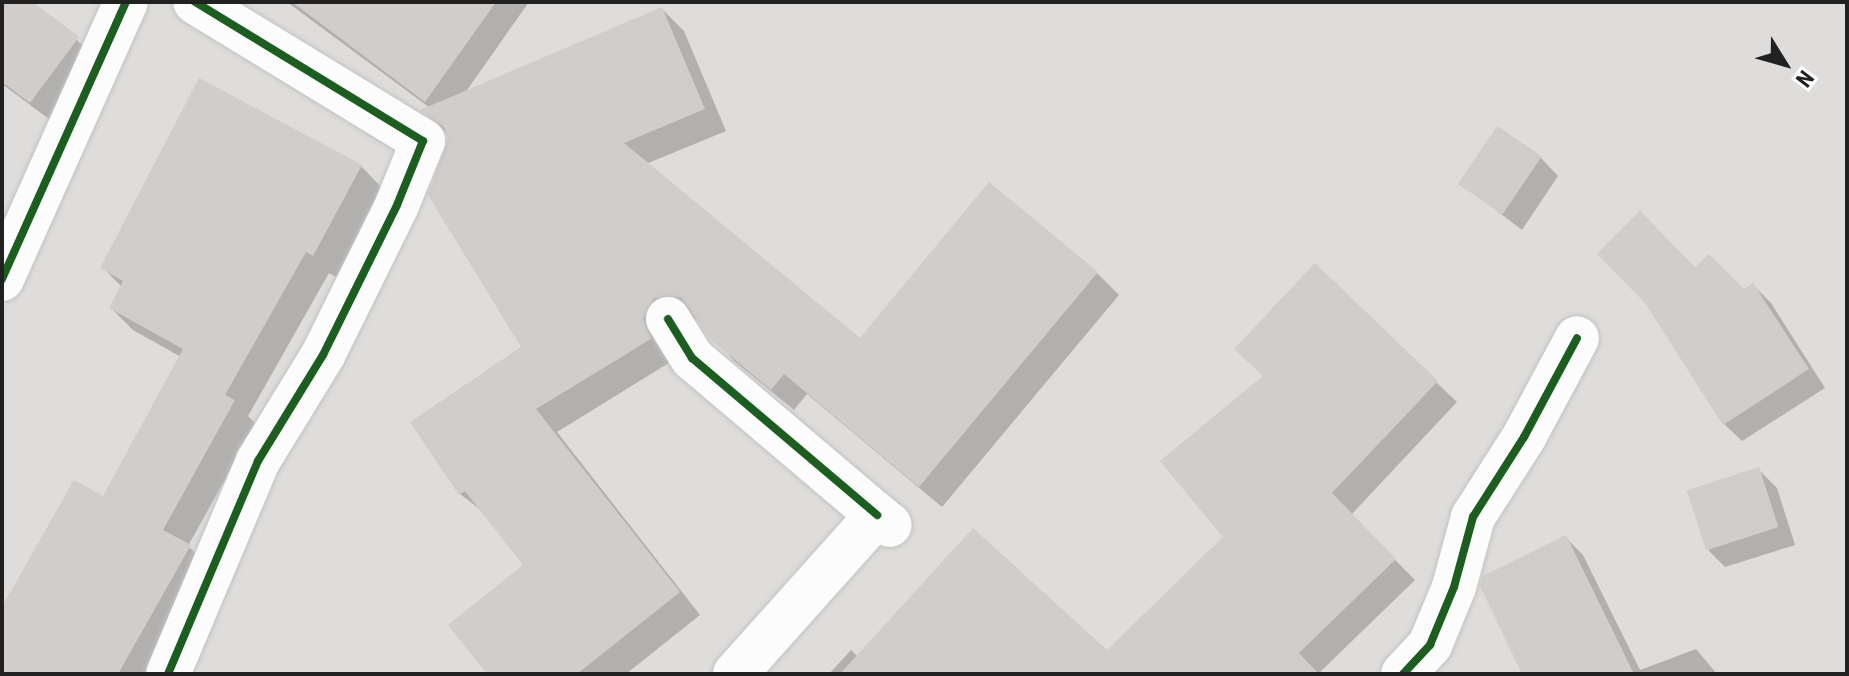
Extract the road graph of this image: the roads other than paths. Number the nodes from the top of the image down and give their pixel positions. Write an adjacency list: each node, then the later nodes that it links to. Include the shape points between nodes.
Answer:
1 (126, 2): 3 (street)
2 (195, 2): 7 (street, via 423,141 323,355 258,461)
3 (2, 279)
4 (668, 319): 8 (street, via 692,358 883,520)
5 (1577, 338): 6 (street, via 1473,517)
6 (1427, 664)
7 (168, 674)
8 (735, 674)

